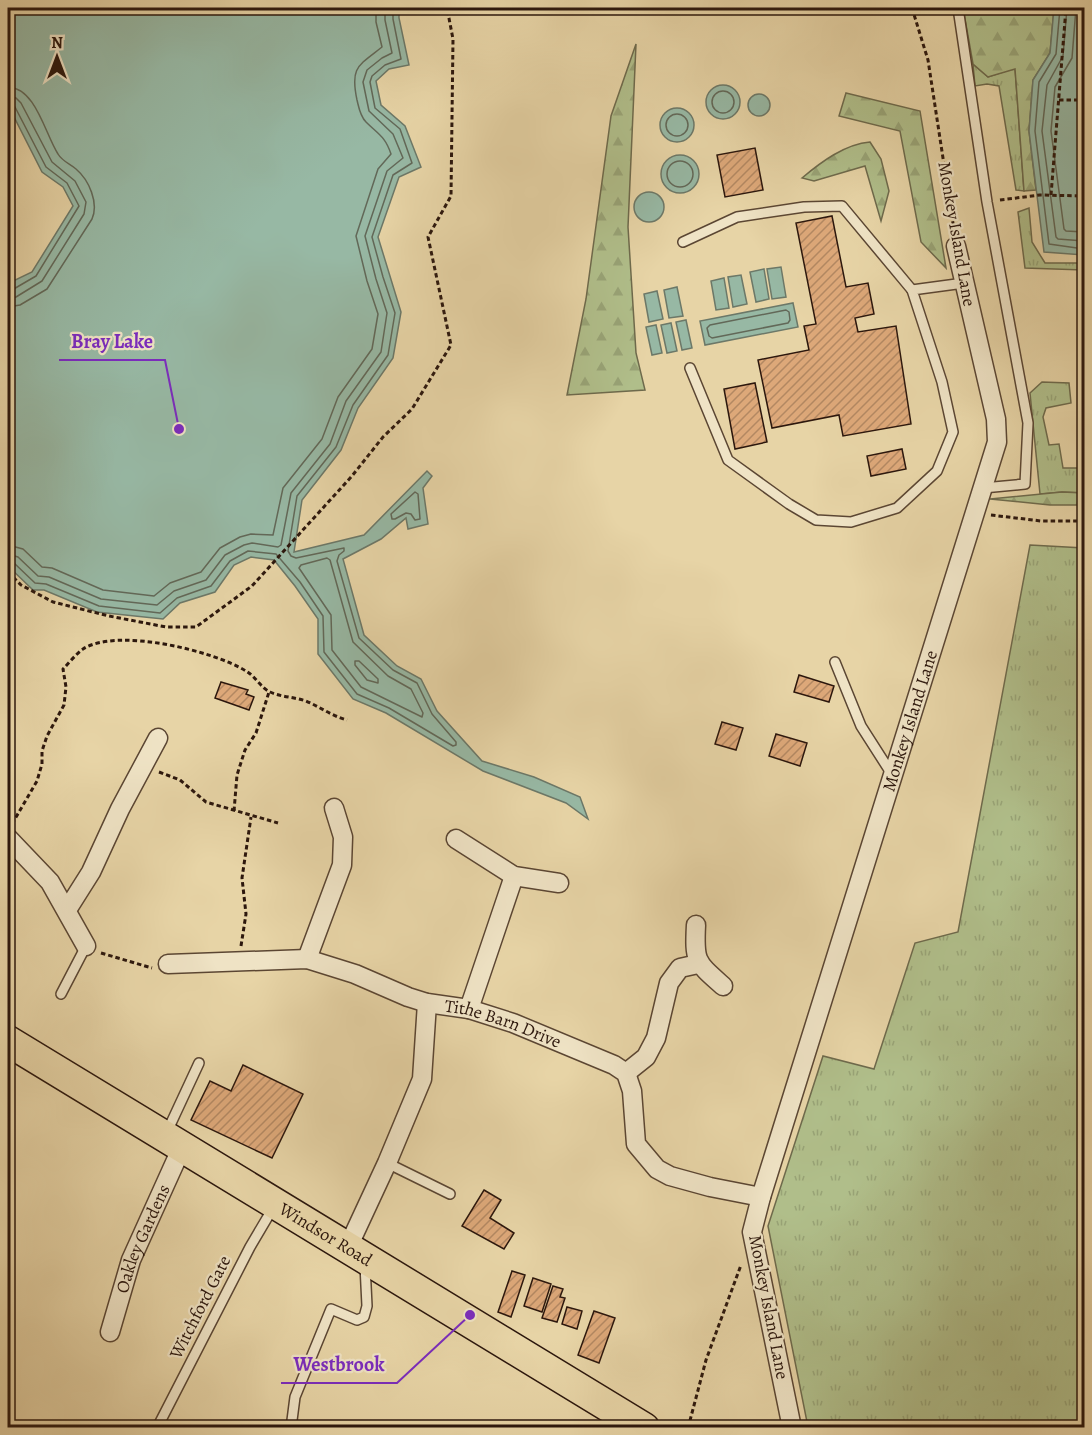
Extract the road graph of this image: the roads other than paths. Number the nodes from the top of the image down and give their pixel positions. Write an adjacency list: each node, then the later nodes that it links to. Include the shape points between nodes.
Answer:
1 (958, 8): 7 (lane, via 987,202 1028,423 1025,484)
2 (683, 242): 5 (lane, via 737,217 804,207 843,206)
3 (956, 246): 4 (street, Monkey Island Lane)
4 (964, 283): 5 (lane); 7 (street, Monkey Island Lane, via 996,419 997,442)
5 (912, 290): 6 (lane, via 942,382 953,432 937,471 897,508 851,522 816,519 789,504 728,460)
6 (690, 368)
7 (983, 488): 10 (street, Monkey Island Lane)
8 (835, 662): 10 (lane, via 861,726)
9 (158, 738): 16 (street, via 91,872)
10 (893, 776): 32 (street, Monkey Island Lane)
11 (333, 808): 19 (street, via 343,837 342,866)
12 (8, 838): 16 (street, via 50,882)
13 (456, 839): 14 (street)
14 (514, 876): 15 (street); 25 (street)
15 (559, 883)
16 (67, 910): 18 (street)
17 (696, 925): 21 (street, via 694,950)
18 (86, 946): 23 (lane)
19 (307, 959): 20 (street, Tithe Barn Drive); 24 (street, Tithe Barn Drive)
20 (168, 964)
21 (698, 964): 22 (street); 28 (street, via 680,968 669,983 656,1038 646,1057)
22 (723, 986)
23 (61, 994)
24 (427, 1003): 25 (street, Tithe Barn Drive); 30 (street, via 422,1079)
25 (469, 1009): 28 (street, Tithe Barn Drive, via 557,1040)
26 (8, 1041): 29 (main road, Windsor Road)
27 (199, 1063): 29 (lane)
28 (626, 1072): 32 (street, via 632,1091 636,1144 657,1169 710,1188)
29 (173, 1141): 33 (main road, Windsor Road); 35 (street, Oakley Gardens)
30 (387, 1163): 31 (lane); 34 (street)
31 (450, 1194)
32 (761, 1197): 39 (street, Monkey Island Lane, via 752,1232)
33 (275, 1203): 34 (main road, Windsor Road); 36 (lane, Witchford Gate)
34 (356, 1252): 37 (lane, via 367,1306 364,1317 357,1320 331,1309 295,1397); 38 (main road, Windsor Road)
35 (110, 1332)
36 (157, 1428)
37 (291, 1428)
38 (644, 1428)
39 (792, 1428)

